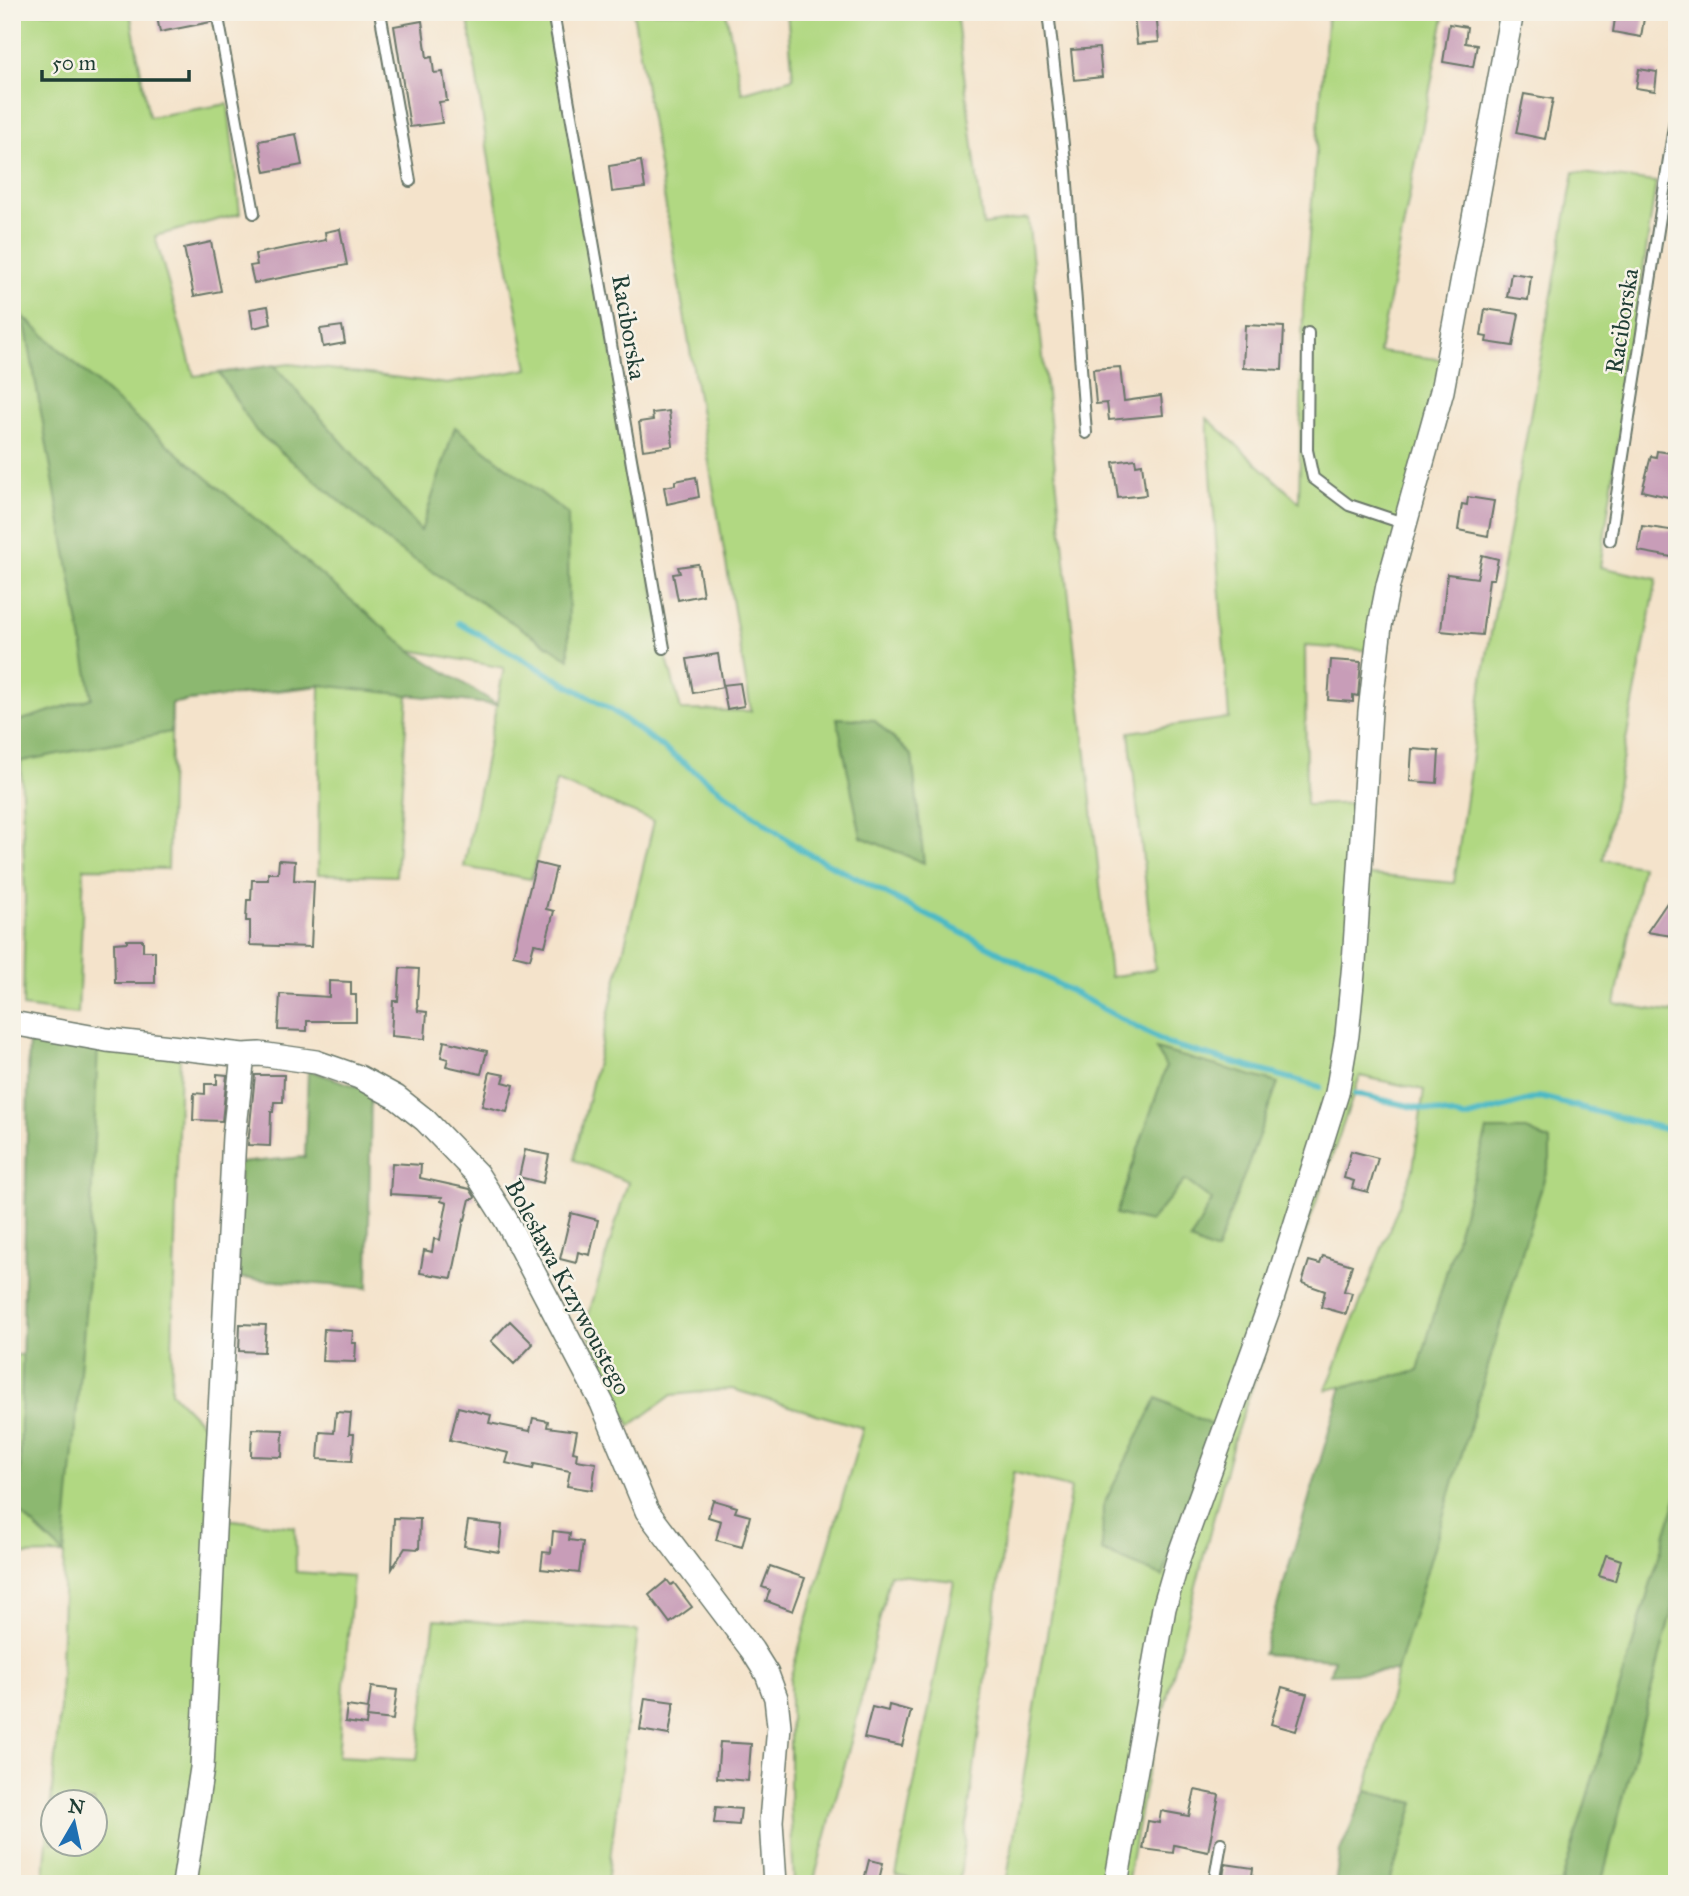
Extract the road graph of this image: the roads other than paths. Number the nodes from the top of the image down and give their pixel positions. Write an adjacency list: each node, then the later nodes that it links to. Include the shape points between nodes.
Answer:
1 (217, 12): 8 (lane)
2 (380, 12): 7 (lane)
3 (552, 12): 13 (lane, Raciborska)
4 (1048, 12): 10 (lane, via 1066,171)
5 (1512, 12): 11 (street, via 1442,391)
6 (1677, 107): 12 (lane, Raciborska)
7 (410, 181)
8 (254, 213)
9 (1308, 333): 11 (lane, via 1307,450 1313,478 1349,505)
10 (1086, 433)
11 (1406, 524): 19 (street, via 1388,585 1375,663 1354,963 1337,1093 1272,1299 1164,1608)
12 (1610, 540)
13 (664, 648)
14 (12, 1023): 15 (street, Bolesława Krzywoustego, via 107,1040)
15 (243, 1055): 17 (street, via 234,1136 202,1768); 18 (street, Bolesława Krzywoustego, via 316,1062 359,1077 425,1119 477,1174 602,1403 647,1511 767,1674 779,1726 771,1821)
16 (1221, 1843): 20 (lane)
17 (184, 1884)
18 (775, 1884)
19 (1116, 1884)
20 (1214, 1884)

